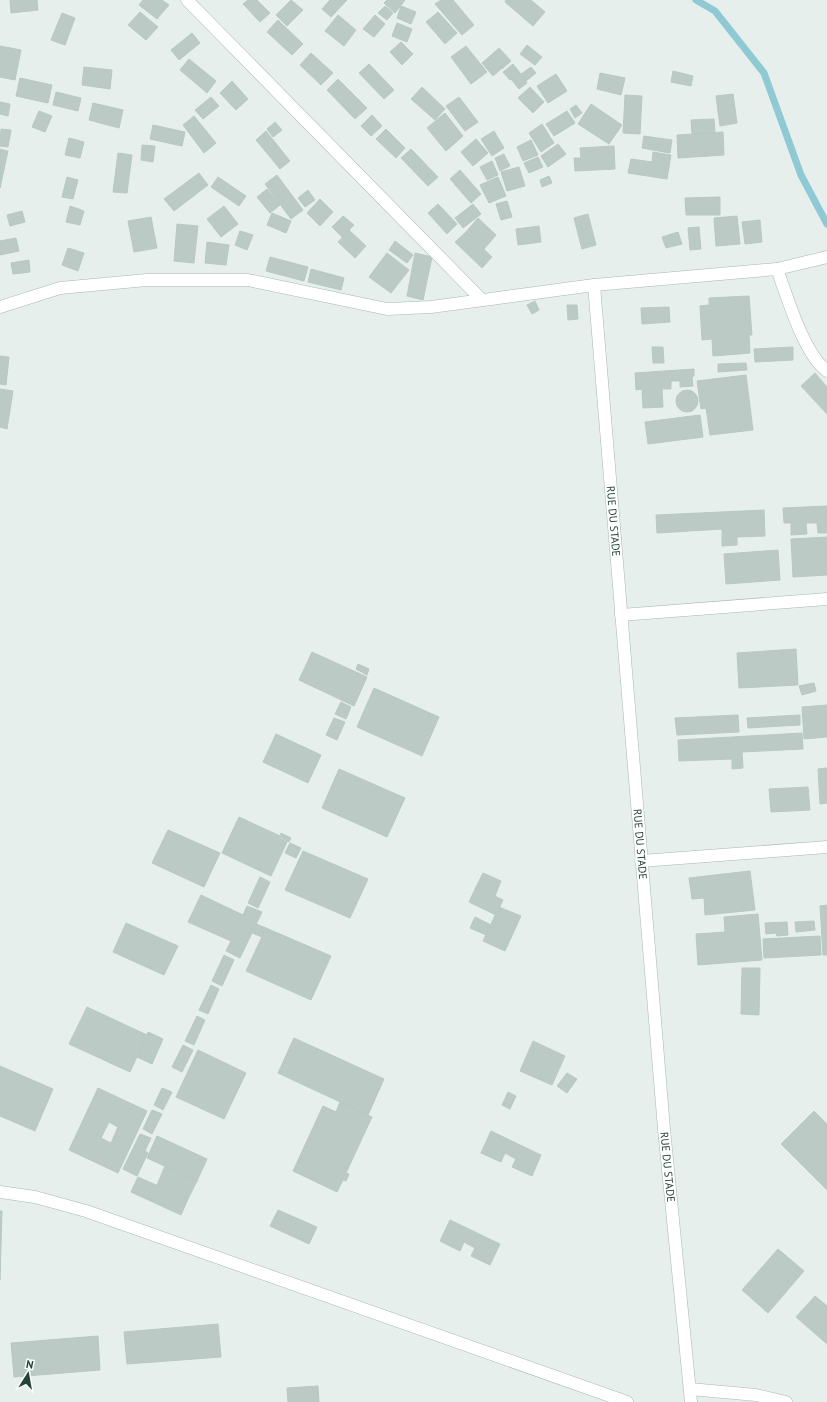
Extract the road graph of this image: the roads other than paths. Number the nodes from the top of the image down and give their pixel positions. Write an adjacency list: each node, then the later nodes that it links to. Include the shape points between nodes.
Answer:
1 (186, 0): 5 (street)
2 (827, 257): 3 (street)
3 (777, 269): 4 (street); 7 (street, via 803,337 821,366)
4 (594, 285): 5 (street); 9 (street, RUE DU STADE)
5 (482, 300): 6 (street, via 431,307 387,309 248,280 147,280 60,288)
6 (0, 307)
7 (827, 371)
8 (827, 599): 9 (street)
9 (621, 615): 11 (street, RUE DU STADE)
10 (827, 847): 11 (street)
11 (642, 861): 13 (street, RUE DU STADE, via 664,1129)
12 (0, 1192): 14 (street, via 35,1196 86,1211)
13 (690, 1389): 15 (street, RUE DU STADE); 16 (street, via 756,1395)
14 (627, 1402)
15 (691, 1402)
16 (786, 1402)

